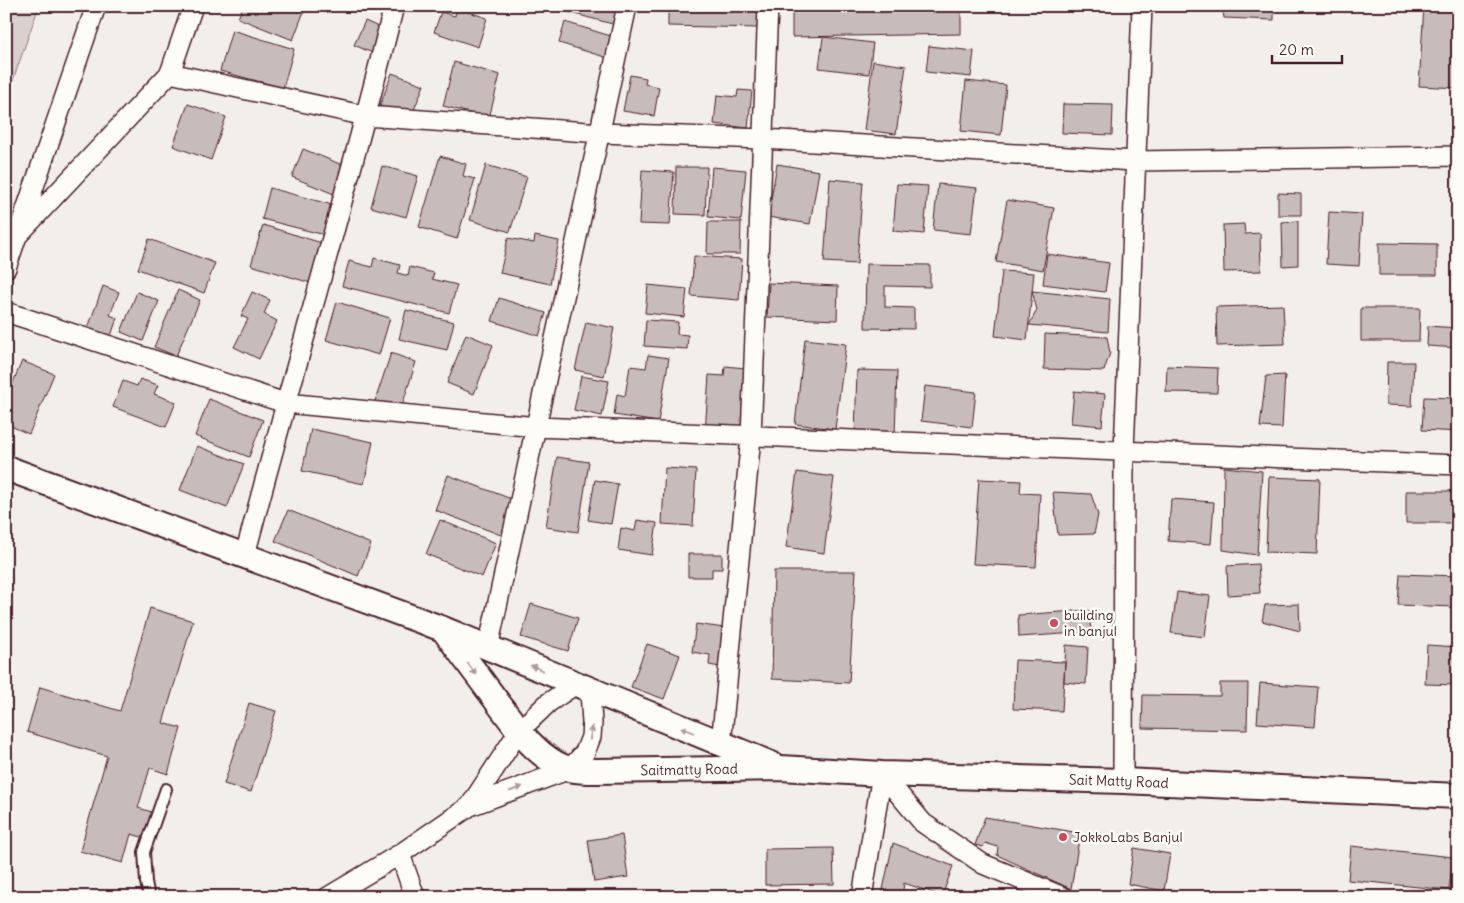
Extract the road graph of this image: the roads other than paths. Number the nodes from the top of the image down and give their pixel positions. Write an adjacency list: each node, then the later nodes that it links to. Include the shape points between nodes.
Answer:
1 (96, 6): 13 (street)
2 (193, 6): 7 (street)
3 (394, 6): 8 (street)
4 (627, 6): 9 (street)
5 (768, 6): 10 (street)
6 (1142, 6): 12 (street)
7 (170, 73): 8 (street); 13 (street)
8 (366, 116): 9 (street); 16 (street)
9 (601, 133): 10 (street); 17 (street)
10 (763, 139): 12 (street); 18 (street)
11 (1458, 156): 12 (street)
12 (1135, 161): 19 (street)
13 (18, 235): 14 (street)
14 (6, 268)
15 (6, 312): 16 (street)
16 (285, 403): 17 (street); 22 (street)
17 (537, 427): 18 (street); 24 (street)
18 (751, 437): 19 (street); 27 (street)
19 (1124, 451): 20 (street); 31 (street)
20 (1458, 465)
21 (6, 468): 22 (street)
22 (245, 555): 23 (street)
23 (443, 630): 24 (street); 26 (street, one-way to 26)
24 (488, 648): 25 (street, one-way to 24)
25 (583, 687): 26 (street, via 548,703); 27 (street, one-way to 25); 29 (street, one-way to 25, via 585,752 591,737 592,723)
26 (519, 731): 29 (street, via 545,756); 34 (street)
27 (721, 744): 28 (street)
28 (781, 768): 29 (street, Saitmatty Road); 30 (street, Sait Matty Road)
29 (570, 769): 34 (street, one-way to 29)
30 (882, 774): 31 (street, Sait Matty Road); 39 (street); 40 (street, via 923,823 983,864)
31 (1123, 782): 33 (street, Sait Matty Road)
32 (166, 789): 36 (lane, via 144,852)
33 (1458, 796)
34 (470, 806): 35 (street)
35 (400, 854): 37 (street); 38 (street)
36 (149, 897)
37 (328, 897)
38 (415, 897)
39 (862, 897)
40 (1063, 897)

